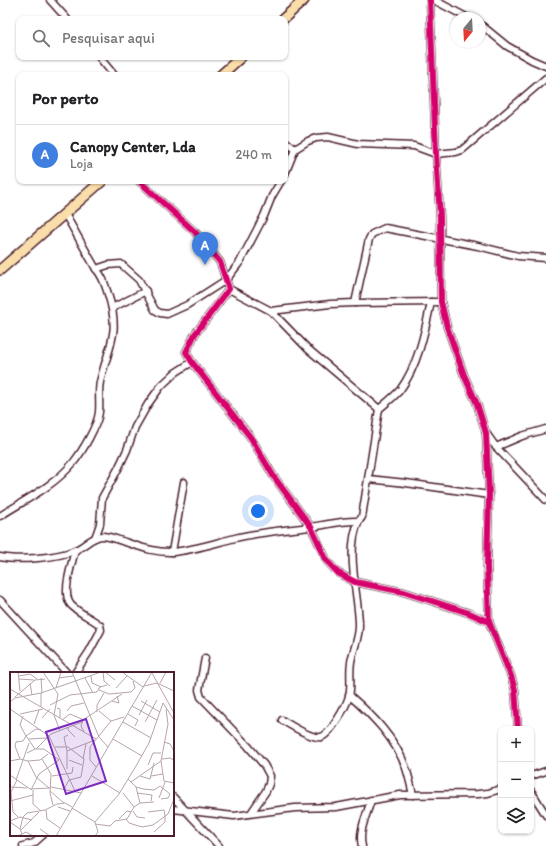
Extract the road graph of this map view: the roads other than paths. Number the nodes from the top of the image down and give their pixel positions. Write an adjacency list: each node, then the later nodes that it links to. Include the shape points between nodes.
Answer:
1 (50, 0): 6 (street)
2 (304, 0): 7 (main road)
3 (430, 0): 17 (street)
4 (434, 0): 5 (street)
5 (457, 12)
6 (64, 16)
7 (286, 16)
8 (486, 29): 11 (street, via 507,46)
9 (102, 60): 12 (street)
10 (238, 60): 13 (main road)
11 (546, 66)
12 (112, 72)
13 (224, 72)
14 (546, 78): 17 (street, via 462,150)
15 (288, 143): 16 (street)
16 (295, 149): 17 (street, via 308,141 328,137 358,144 414,146); 18 (street)
17 (436, 154): 23 (street)
18 (288, 166)
19 (99, 184): 22 (main road)
20 (142, 184): 27 (street, via 195,232 220,262)
21 (279, 184): 27 (street, via 240,262)
22 (65, 214): 25 (street); 26 (main road)
23 (440, 239): 24 (street, via 518,256); 31 (street); 32 (street, via 385,228 372,234)
24 (546, 258)
25 (96, 269): 29 (street, via 108,264 121,264 139,280); 33 (street, via 101,275)
26 (0, 270)
27 (226, 280): 28 (street); 29 (street, via 187,305 167,314 155,310)
28 (229, 289): 34 (street); 35 (street, via 195,334 186,352)
29 (146, 292): 33 (street)
30 (431, 302): 31 (street); 32 (street); 36 (street, via 427,324 407,378 393,397)
31 (442, 302): 38 (street, via 446,327)
32 (355, 303): 34 (street)
33 (112, 308): 44 (street, via 114,334 100,383 98,416 90,436 74,462 59,478)
34 (271, 311): 36 (street, via 308,350)
35 (192, 362): 46 (street, via 251,438 274,477); 47 (street, via 161,386 135,427 127,450 102,498 100,524)
36 (379, 409): 40 (street)
37 (546, 429): 39 (street)
38 (486, 433): 39 (street); 42 (street)
39 (496, 447): 43 (street)
40 (369, 479): 42 (street); 45 (street)
41 (184, 482): 49 (street)
42 (489, 495): 53 (street)
43 (546, 500)
44 (0, 516)
45 (359, 521): 46 (street); 51 (street, via 353,536 352,551)
46 (311, 527): 49 (street, via 274,530); 51 (street, via 327,561 338,573)
47 (95, 538): 48 (street); 49 (street, via 101,536 155,551)
48 (75, 550): 50 (street, via 43,557); 56 (street, via 66,592 68,601 100,625 101,630)
49 (172, 552)
50 (0, 557)
51 (355, 582): 53 (street, via 404,592); 57 (street, via 360,625 351,662)
52 (0, 600): 55 (street)
53 (489, 622): 59 (street, via 511,676)
54 (205, 658): 69 (street, via 199,690 201,697 248,746 270,776 266,791)
55 (66, 672)
56 (76, 672)
57 (350, 695): 58 (street, via 328,734 320,737); 63 (street, via 374,718 394,744)
58 (282, 720)
59 (518, 726)
60 (546, 771): 61 (street)
61 (534, 775)
62 (498, 790): 63 (street, via 478,794)
63 (413, 795): 66 (street)
64 (534, 796): 70 (street)
65 (174, 798): 68 (street)
66 (371, 800): 69 (street, via 336,807); 75 (street, via 362,830)
67 (174, 809): 68 (street)
68 (185, 810): 69 (street, via 234,816); 74 (street)
69 (251, 813)
70 (546, 815)
71 (42, 836): 72 (street)
72 (35, 845): 73 (street)
73 (23, 846)
74 (219, 846)
75 (362, 846)

